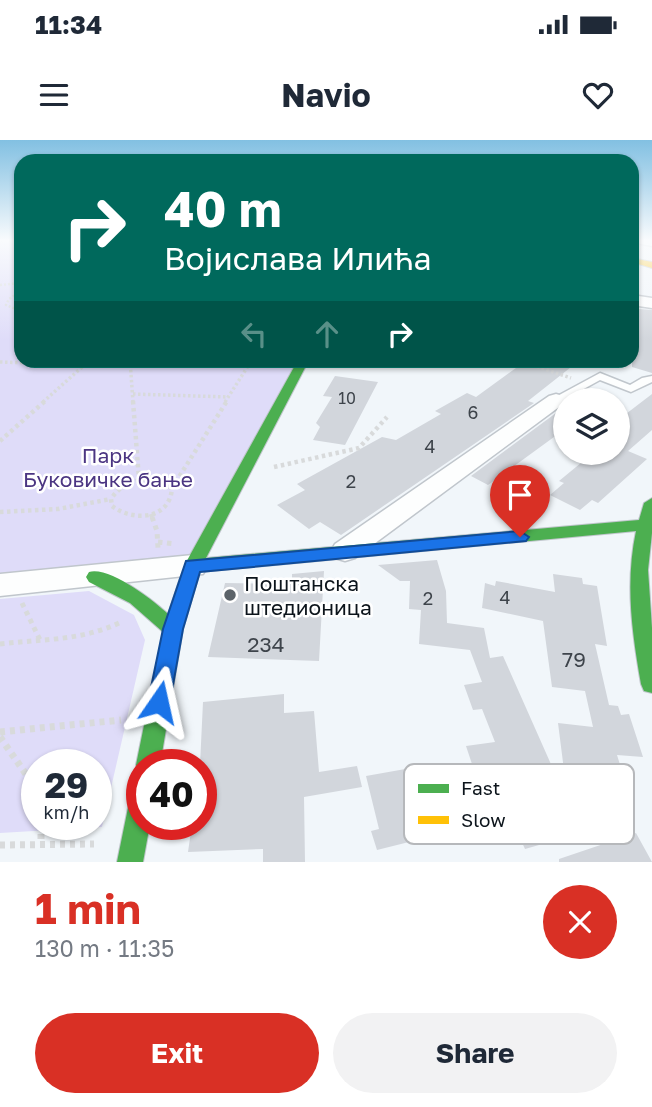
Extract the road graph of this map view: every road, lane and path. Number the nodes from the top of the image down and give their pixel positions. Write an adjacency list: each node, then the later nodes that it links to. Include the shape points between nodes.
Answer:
1 (14, 296): 2 (path, via 6,305)
2 (14, 308)
3 (81, 368): 15 (path)
4 (131, 368): 11 (path)
5 (246, 368): 12 (path)
6 (300, 368): 26 (street, via 236,489)
7 (543, 368): 9 (path)
8 (652, 379): 9 (lane, via 631,389 600,376)
9 (587, 383): 10 (lane)
10 (578, 388)
11 (133, 394): 12 (path); 17 (path)
12 (229, 398): 18 (path)
13 (553, 402): 25 (street)
14 (387, 417): 16 (path, via 359,447)
15 (0, 441)
16 (273, 468)
17 (139, 479): 18 (path, via 159,480); 19 (path, via 121,487)
18 (172, 488): 22 (path, via 170,502)
19 (111, 499): 21 (path, via 58,509); 22 (path, via 112,506 127,516)
20 (652, 503): 23 (street)
21 (0, 512)
22 (151, 514): 24 (path)
23 (644, 525): 25 (street); 34 (street, via 638,595)
24 (158, 542): 26 (path); 27 (path)
25 (345, 551): 26 (street)
26 (185, 555): 28 (street); 31 (street)
27 (158, 556)
28 (96, 577): 29 (street); 31 (street, via 129,591)
29 (10, 591): 32 (path)
30 (126, 620): 32 (path, via 83,637)
31 (173, 629): 35 (street)
32 (42, 643): 33 (path)
33 (0, 644)
34 (652, 684)
35 (157, 718): 36 (path); 37 (street)
36 (0, 735): 38 (path)
37 (151, 749)
38 (21, 766)
39 (41, 840): 41 (path)
40 (134, 840): 44 (street)
41 (41, 844): 42 (path); 43 (path)
42 (98, 844)
43 (0, 845)
44 (130, 862)

